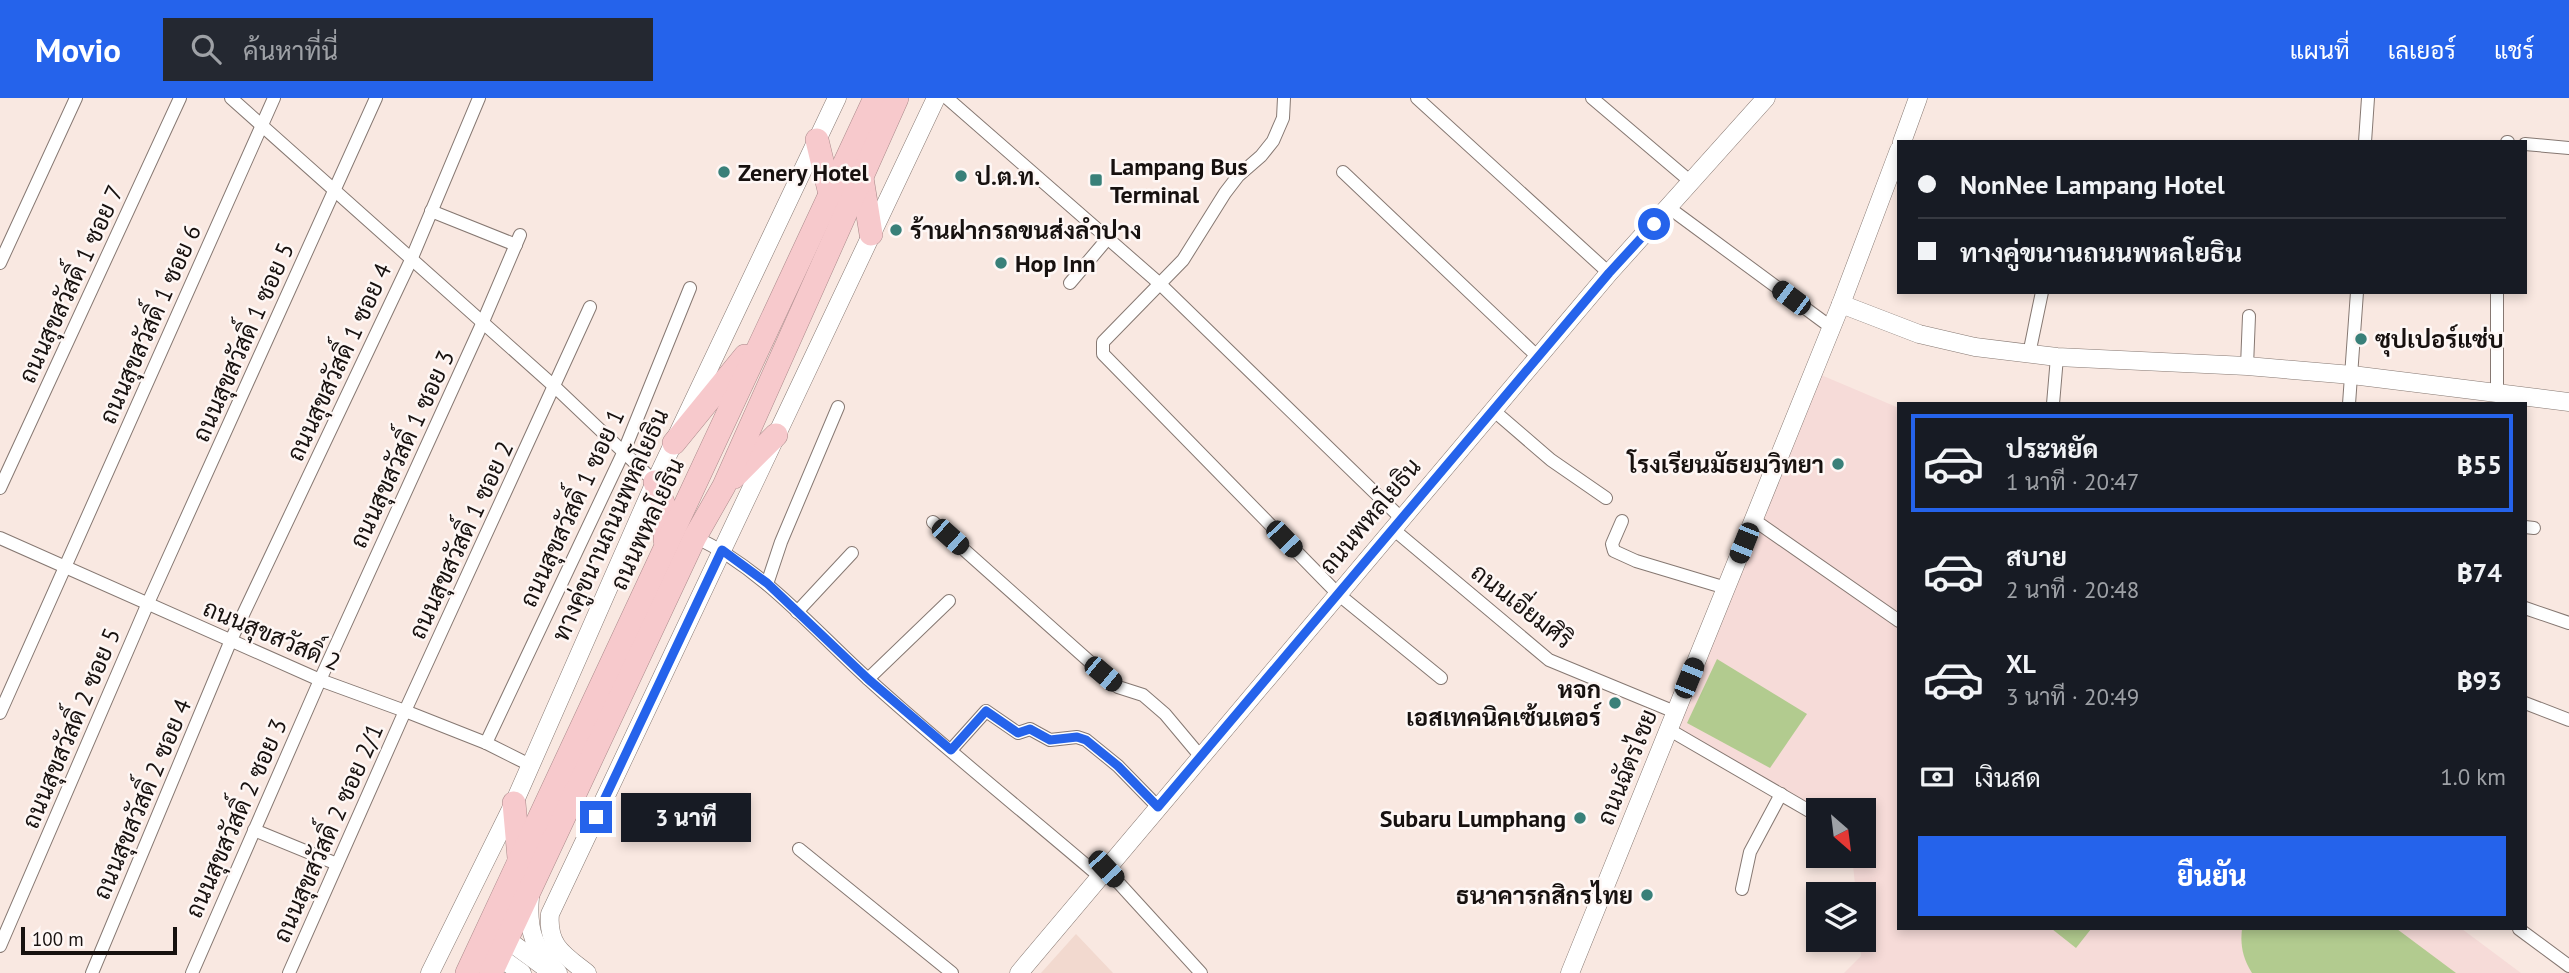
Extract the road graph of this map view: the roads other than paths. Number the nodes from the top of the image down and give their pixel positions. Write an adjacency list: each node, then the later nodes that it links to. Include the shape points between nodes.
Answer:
1 (76, 98): 35 (street)
2 (180, 98): 67 (street, ถนนสุขสวัสดิ์ 1 ซอย 7)
3 (231, 98): 18 (street)
4 (275, 98): 18 (street, ถนนสุขสวัสดิ์ 1 ซอย 6)
5 (376, 98): 28 (street, ถนนสุขสวัสดิ์ 1 ซอย 5)
6 (479, 98): 31 (street, ถนนสุขสวัสดิ์ 1 ซอย 4)
7 (837, 98): 19 (main road, ทางคู่ขนานถนนพหลโยธิน)
8 (875, 98): 29 (highway, ถนนพหลโยธิน)
9 (897, 98): 26 (highway, ถนนพหลโยธิน)
10 (936, 98): 32 (main road)
11 (947, 98): 33 (street, ถนนเอี่ยมศิริ)
12 (1284, 98): 38 (street, via 1283,118 1273,141 1238,176 1183,260)
13 (1417, 98): 36 (street)
14 (1592, 98): 27 (street)
15 (1766, 98): 27 (main road, ถนนพหลโยธิน)
16 (1918, 98): 20 (main road)
17 (2368, 98): 21 (street)
18 (262, 126): 28 (street); 78 (street, ถนนสุขสวัสดิ์ 1 ซอย 6)
19 (817, 140): 29 (highway); 63 (main road, ทางคู่ขนานถนนพหลโยธิน)
20 (1903, 140)
21 (2365, 140)
22 (2527, 144): 23 (street)
23 (2569, 148)
24 (1897, 155): 43 (main road, ถนนฉัตรไชย)
25 (1343, 172): 50 (street)
26 (862, 177): 32 (highway); 66 (highway, ถนนพหลโยธิน)
27 (1691, 182): 30 (main road, ถนนพหลโยธิน)
28 (336, 191): 34 (street); 83 (street, ถนนสุขสวัสดิ์ 1 ซอย 5)
29 (830, 194): 48 (highway, ถนนพหลโยธิน)
30 (1668, 207): 36 (main road, ถนนพหลโยธิน); 47 (street)
31 (432, 211): 34 (street, ถนนสุขสวัสดิ์ 1 ซอย 4); 46 (street, ถนนสุขสวัสดิ์ 1 ซอย 3, via 518,240)
32 (871, 234): 62 (main road)
33 (1108, 238): 37 (street); 38 (street, ถนนเอี่ยมศิริ)
34 (411, 260): 46 (street); 88 (street, ถนนสุขสวัสดิ์ 1 ซอย 4)
35 (0, 263)
36 (1609, 273): 50 (main road, ถนนพหลโยธิน)
37 (1070, 283)
38 (1160, 284): 72 (street, ถนนเอี่ยมศิริ); 81 (street, via 1103,342 1103,354)
39 (690, 288): 64 (street, ถนนสุขสวัสดิ์ 1 ซอย 1)
40 (2042, 294): 49 (street)
41 (2357, 294): 53 (street)
42 (2497, 294): 55 (street)
43 (1841, 304): 47 (main road, ถนนฉัตรไชย); 49 (main road, via 1919,334 1975,348)
44 (590, 307): 54 (street, ถนนสุขสวัสดิ์ 1 ซอย 2)
45 (2249, 316): 52 (street)
46 (482, 324): 54 (street); 91 (street, ถนนสุขสวัสดิ์ 1 ซอย 3)
47 (1832, 328): 69 (main road, ถนนฉัตรไชย)
48 (766, 330): 63 (highway); 75 (highway, ถนนพหลโยธิน)
49 (2029, 354): 51 (main road)
50 (1538, 356): 61 (main road, ถนนพหลโยธิน)
51 (2057, 356): 52 (main road); 57 (street)
52 (2247, 366): 53 (main road)
53 (2352, 375): 56 (main road); 58 (street)
54 (555, 387): 64 (street); 93 (street, ถนนสุขสวัสดิ์ 1 ซอย 2)
55 (2497, 391): 56 (main road); 59 (main road)
56 (2477, 397)
57 (2053, 402)
58 (2349, 402)
59 (2569, 402)
60 (838, 407): 79 (street)
61 (1493, 410): 68 (street, via 1551,460); 72 (main road, ถนนพหลโยธิน)
62 (776, 435): 66 (highway); 76 (main road)
63 (674, 443): 65 (main road, ทางคู่ขนานถนนพหลโยธิน)
64 (624, 451): 65 (street); 98 (street, ถนนสุขสวัสดิ์ 1 ซอย 1)
65 (655, 482): 75 (highway, via 665,508); 101 (main road, ทางคู่ขนานถนนพหลโยธิน)
66 (724, 486): 73 (highway, ถนนพหลโยธิน)
67 (0, 488)
68 (1606, 498)
69 (1754, 520): 80 (main road, ถนนฉัตรไชย); 86 (street)
70 (1622, 521): 80 (street, via 1612,544 1614,551)
71 (933, 522): 100 (street, via 1118,687 1143,695 1165,714)
72 (1397, 524): 81 (main road, ถนนพหลโยธิน); 94 (street, ถนนเอี่ยมศิริ, via 1549,660)
73 (695, 537): 76 (street); 112 (highway, ถนนพหลโยธิน)
74 (0, 538): 78 (street, ถนนสุขสวัสดิ์ 2)
75 (665, 547): 108 (highway, ถนนพหลโยธิน)
76 (722, 550): 79 (street); 125 (main road, via 550,914 548,930 553,943)
77 (852, 553): 85 (street)
78 (65, 567): 83 (street, ถนนสุขสวัสดิ์ 2); 95 (street, ถนนสุขสวัสดิ์ 1 ซอย 6)
79 (767, 583): 85 (street)
80 (1726, 588): 94 (main road, ถนนฉัตรไชย)
81 (1338, 594): 89 (street); 100 (main road, ถนนพหลโยธิน)
82 (949, 601): 90 (street)
83 (148, 603): 88 (street, ถนนสุขสวัสดิ์ 2); 114 (street, ถนนสุขสวัสดิ์ 2 ซอย 5)
84 (2527, 609): 87 (street)
85 (797, 612): 90 (street)
86 (1897, 620)
87 (2569, 624)
88 (231, 640): 91 (street, ถนนสุขสวัสดิ์ 2); 117 (street, ถนนสุขสวัสดิ์ 2 ซอย 4)
89 (1441, 678)
90 (868, 679): 99 (street)
91 (320, 680): 93 (street, ถนนสุขสวัสดิ์ 2); 106 (street, ถนนสุขสวัสดิ์ 2 ซอย 3)
92 (2527, 704): 96 (street)
93 (405, 710): 98 (street, ถนนสุขสวัสดิ์ 2); 109 (street, ถนนสุขสวัสดิ์ 2 ซอย 2/1)
94 (1675, 712): 97 (main road, ถนนฉัตรไชย)
95 (0, 713)
96 (2569, 720)
97 (1668, 729): 102 (street); 129 (main road, ถนนฉัตรไชย)
98 (486, 743): 101 (street, ถนนสุขสวัสดิ์ 2)
99 (951, 750): 104 (street, via 986,711 1018,733 1030,729 1050,740 1086,740); 110 (street)
100 (1202, 757): 104 (main road, ถนนพหลโยธิน)
101 (530, 765): 103 (main road, ทางคู่ขนานถนนพหลโยธิน)
102 (1781, 794): 105 (street); 111 (street, via 1750,852)
103 (514, 803): 108 (highway); 120 (main road, ทางคู่ขนานถนนพหลโยธิน)
104 (1158, 807): 110 (main road, ถนนพหลโยธิน)
105 (1806, 809)
106 (254, 830): 109 (street); 118 (street, ถนนสุขสวัสดิ์ 2 ซอย 3)
107 (799, 849): 126 (street)
108 (519, 861): 115 (highway, ถนนพหลโยธิน)
109 (337, 864): 119 (street, ถนนสุขสวัสดิ์ 2 ซอย 2/1)
110 (1103, 873): 127 (main road, ถนนพหลโยธิน); 128 (street)
111 (1742, 889)
112 (531, 890): 115 (highway, ถนนพหลโยธิน); 124 (main road, via 528,916 534,941)
113 (2520, 930): 116 (street)
114 (0, 946)
115 (494, 948): 121 (highway, ถนนพหลโยธิน); 122 (main road); 123 (main road)
116 (2569, 966)
117 (92, 973)
118 (192, 973)
119 (289, 973)
120 (430, 973)
121 (467, 973)
122 (523, 973)
123 (552, 973)
124 (558, 973)
125 (587, 973)
126 (952, 973)
127 (1019, 973)
128 (1201, 973)
129 (1570, 973)

